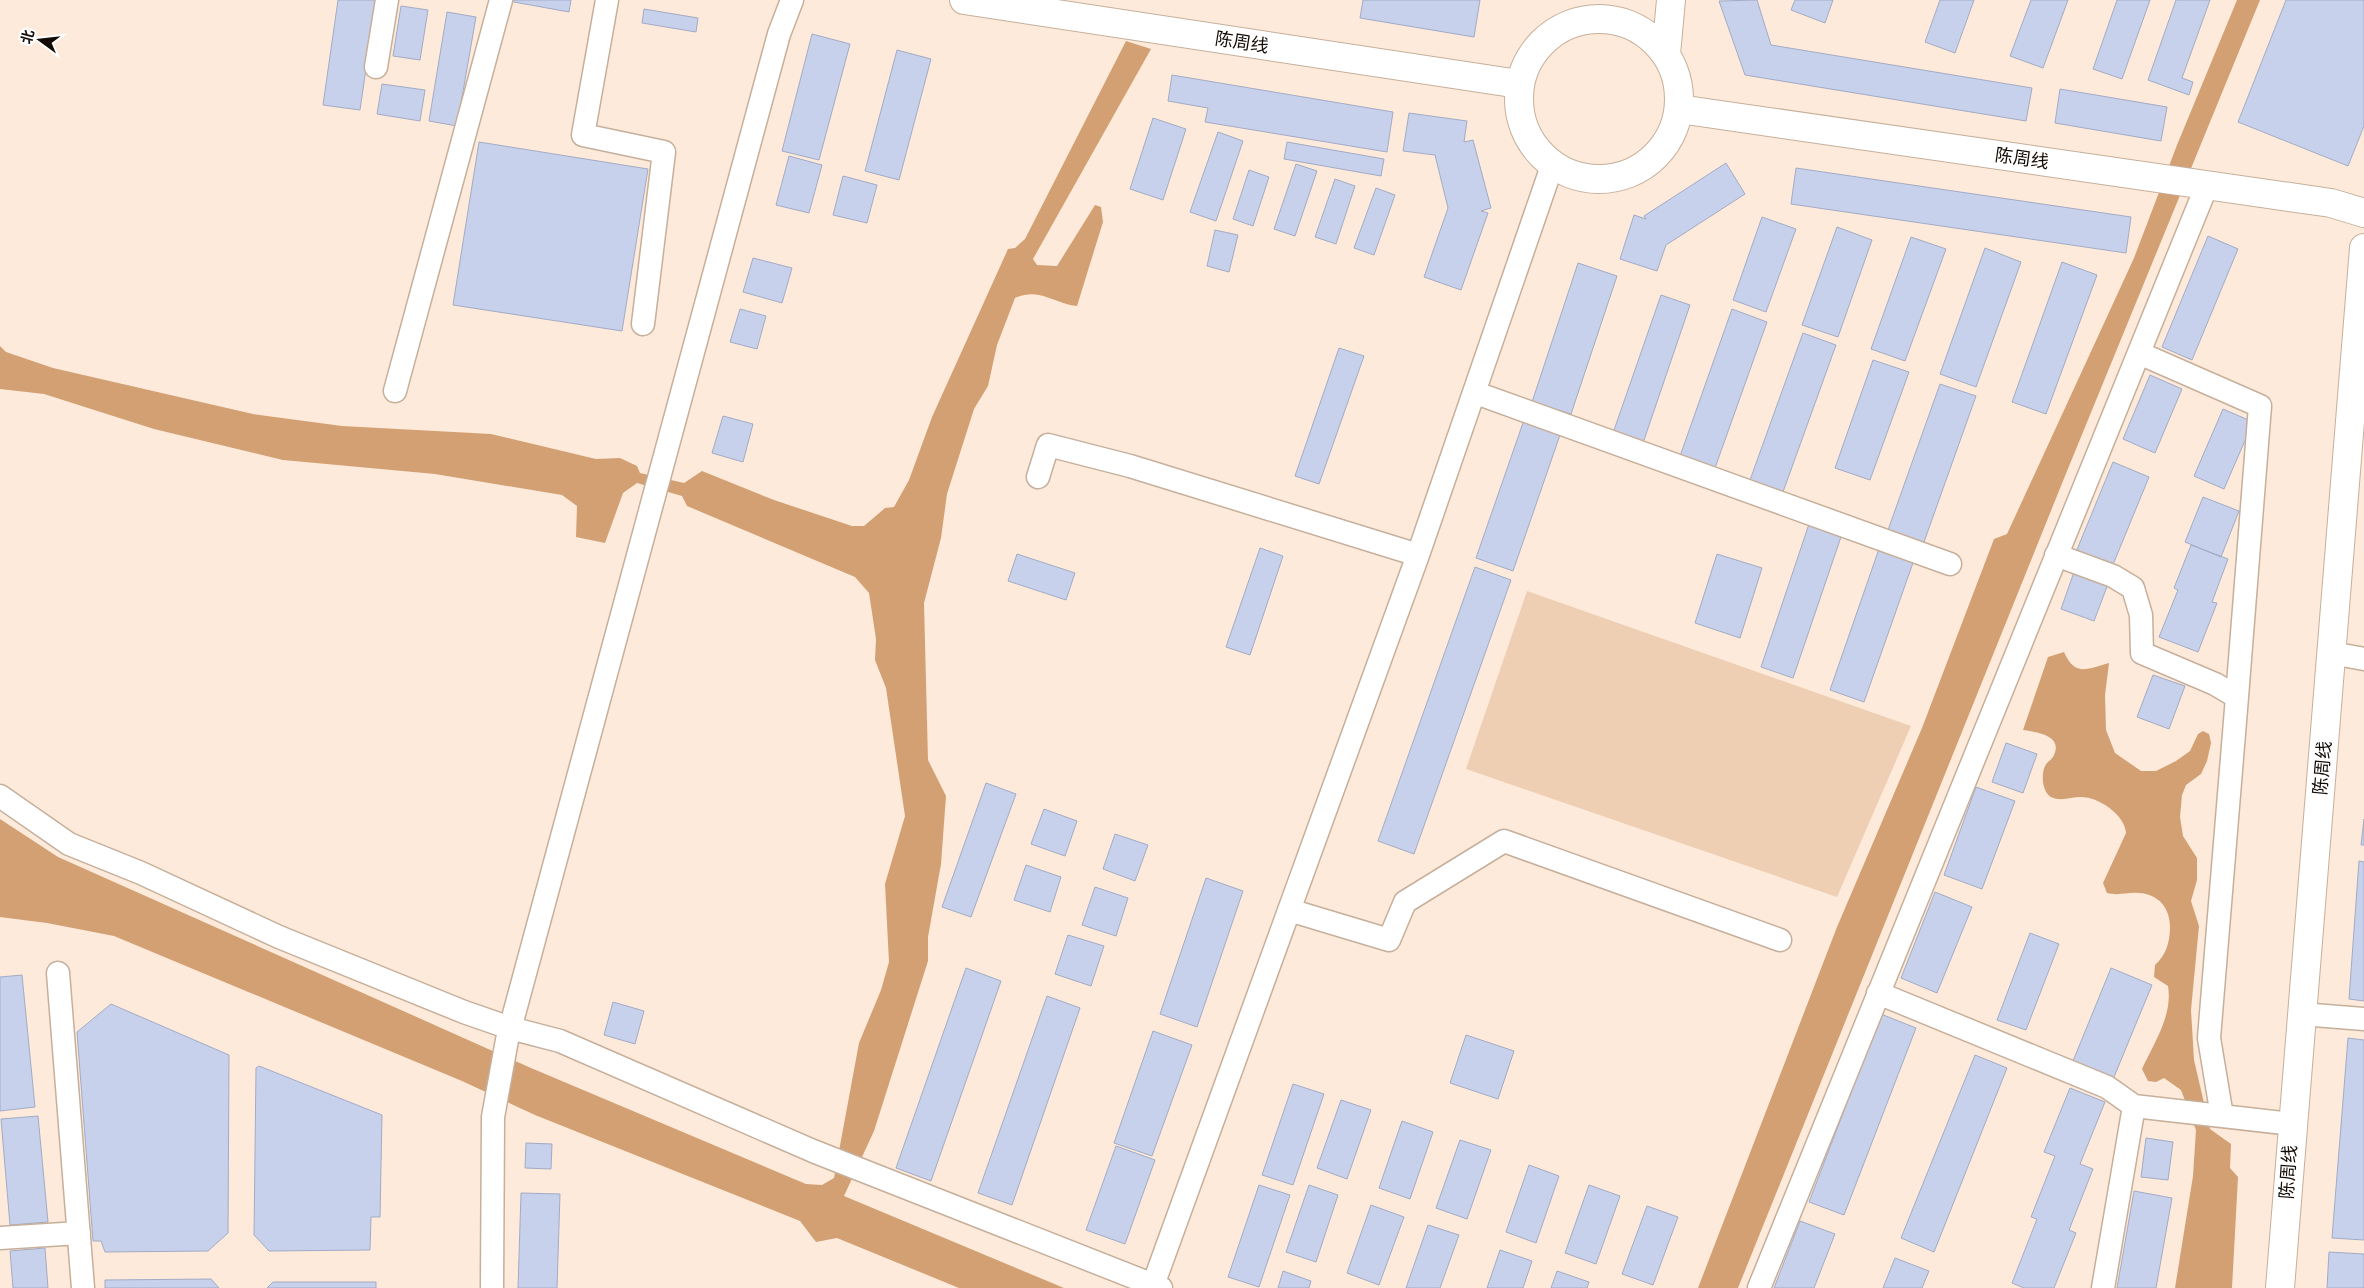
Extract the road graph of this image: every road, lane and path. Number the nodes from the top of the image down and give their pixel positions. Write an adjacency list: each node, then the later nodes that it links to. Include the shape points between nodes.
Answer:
1 (387, 0): 10 (street)
2 (501, 0): 19 (street)
3 (607, 0): 17 (street, via 583,135 664,152)
4 (792, 0): 36 (street, via 779,34)
5 (964, 0): 11 (main road, 陈周线)
6 (1595, 0): 8 (main road)
7 (1671, 0): 9 (main road)
8 (1577, 20): 9 (main road, via 1611,18 1642,30); 11 (main road, via 1550,34 1530,56)
9 (1666, 54): 12 (main road, via 1678,80)
10 (376, 66)
11 (1519, 84): 13 (main road, via 1519,115 1531,144)
12 (1679, 109): 13 (main road, via 1671,136 1655,158 1632,174 1605,180 1577,178); 14 (main road, 陈周线)
13 (1552, 166): 20 (street)
14 (2207, 185): 15 (main road, 陈周线, via 2332,203); 18 (street)
15 (2364, 213)
16 (2364, 248): 21 (main road, 陈周线)
17 (643, 324)
18 (2138, 352): 24 (street); 28 (street, via 2260,406)
19 (395, 391)
20 (1476, 393): 23 (street); 25 (street)
21 (2357, 419): 26 (main road, 陈周线)
22 (1038, 477): 23 (street, via 1048,446 1130,466)
23 (1418, 555): 30 (street)
24 (2056, 555): 28 (street, via 2112,576 2133,588 2141,615 2142,653 2215,684); 33 (street)
25 (1950, 564)
26 (2331, 653): 27 (street); 34 (main road, 陈周线)
27 (2364, 659)
28 (2237, 697): 38 (street, via 2209,1038)
29 (0, 796): 36 (street, via 69,844)
30 (1289, 910): 31 (street, via 1389,940 1405,902 1504,841); 42 (street)
31 (1780, 940)
32 (58, 973): 40 (street)
33 (1878, 993): 37 (street, via 2107,1088); 45 (street)
34 (2301, 1014): 35 (street); 39 (main road, 陈周线)
35 (2364, 1019)
36 (508, 1034): 42 (street, via 560,1041 813,1151); 44 (street, via 493,1117)
37 (2134, 1106): 38 (street); 46 (street)
38 (2222, 1116): 39 (street)
39 (2292, 1124): 47 (main road, 陈周线)
40 (79, 1233): 41 (street); 43 (street)
41 (0, 1238)
42 (1155, 1287)
43 (83, 1288)
44 (492, 1288)
45 (1759, 1288)
46 (2103, 1288)
47 (2280, 1288)

